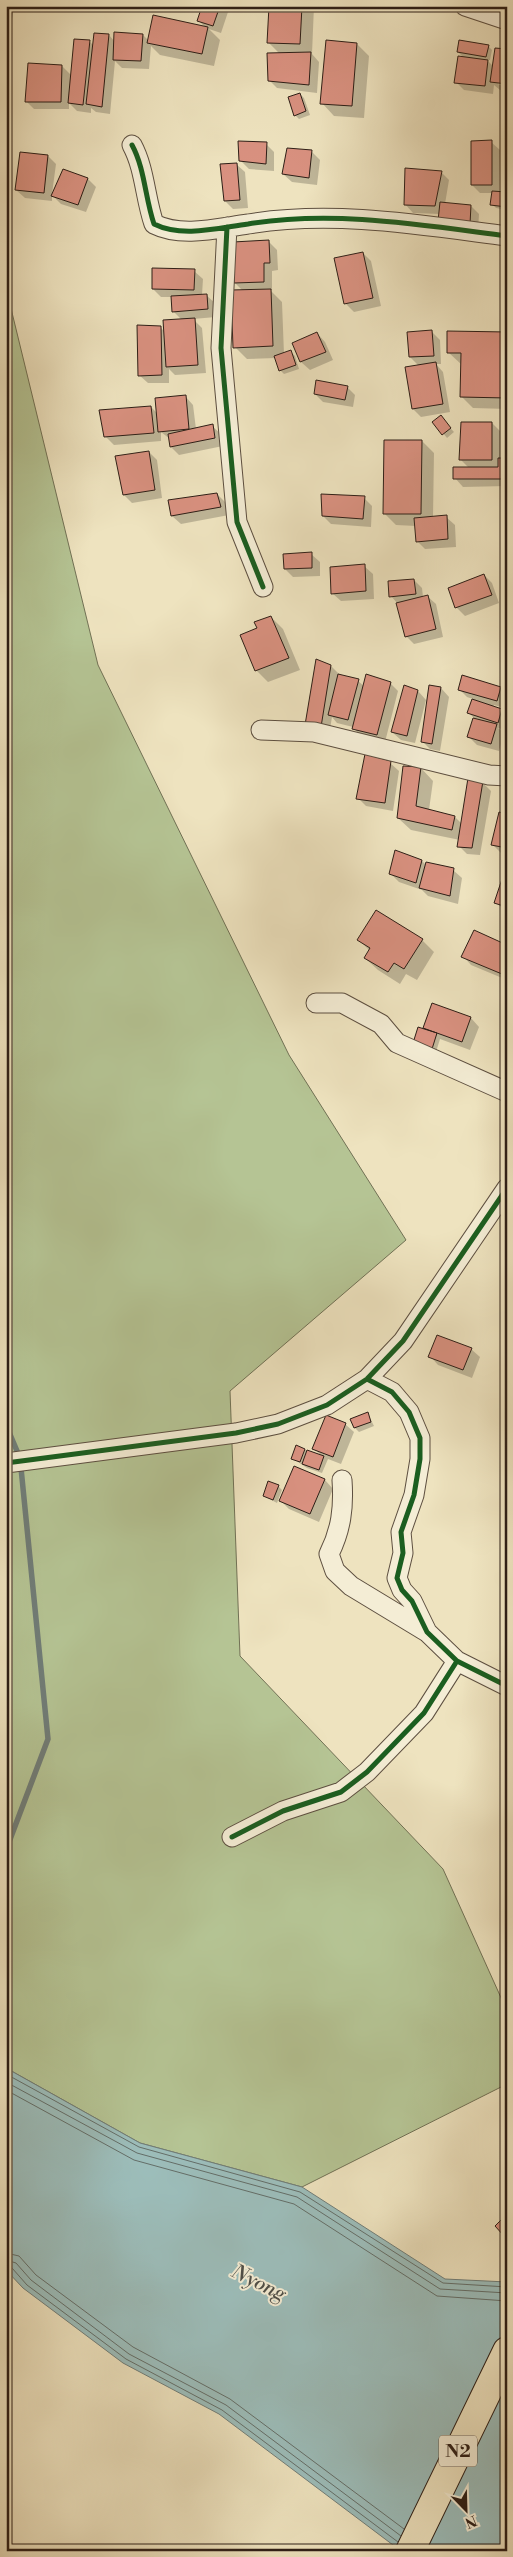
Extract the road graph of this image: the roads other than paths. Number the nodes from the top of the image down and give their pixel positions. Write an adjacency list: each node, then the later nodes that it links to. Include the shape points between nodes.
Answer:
1 (464, 6): 2 (street)
2 (507, 20)
3 (132, 145): 4 (street, via 139,159 154,224 166,230 186,232)
4 (227, 227): 5 (street, via 280,219 368,219); 6 (street, via 221,348 237,522)
5 (507, 236)
6 (263, 587)
7 (261, 730): 8 (street, via 314,732 488,776)
8 (507, 776)
9 (316, 1003): 10 (street, via 342,1003 381,1024 397,1042)
10 (507, 1092)
11 (507, 1188): 12 (street, via 402,1341)
12 (368, 1379): 13 (street, via 327,1405 278,1424 236,1433); 15 (street, via 392,1392 409,1412 420,1438 414,1495 401,1532 403,1553 398,1578)
13 (6, 1463)
14 (342, 1480): 15 (street, via 344,1504 339,1534 329,1554 335,1571 352,1586)
15 (427, 1632): 16 (street)
16 (457, 1661): 17 (street); 18 (street, via 424,1713 396,1745 354,1782 341,1792 283,1811)
17 (507, 1686)
18 (232, 1837)
19 (507, 2351): 20 (highway, N2)
20 (410, 2551)

